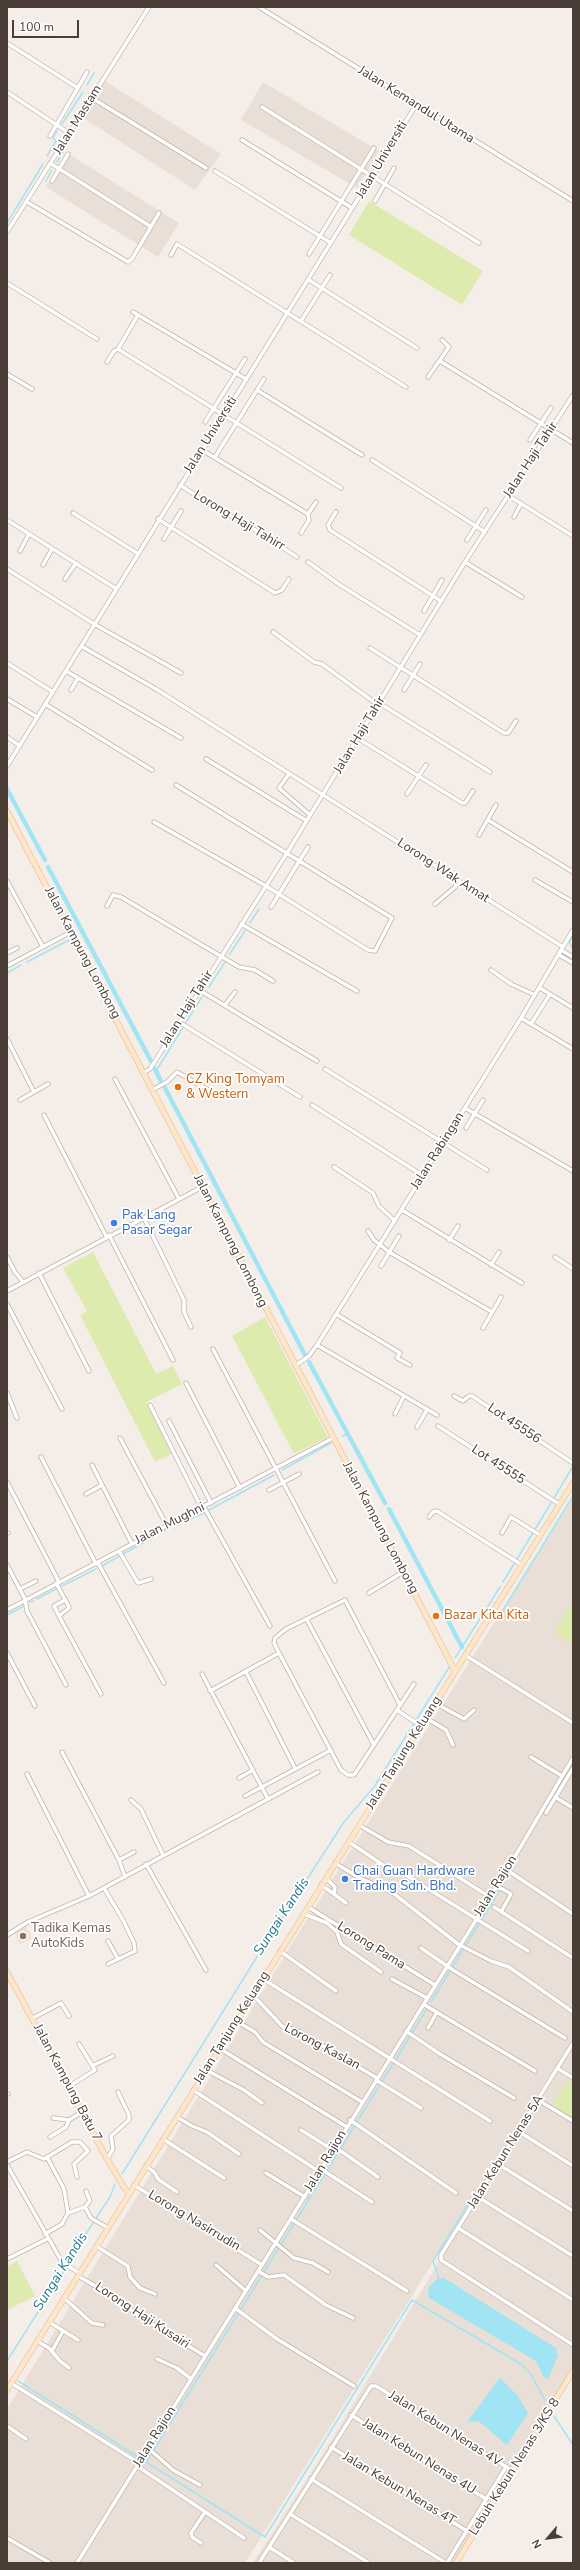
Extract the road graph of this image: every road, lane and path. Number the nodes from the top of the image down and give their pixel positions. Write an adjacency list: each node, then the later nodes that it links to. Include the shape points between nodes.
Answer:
1 (148, 7): 7 (street, Jalan Mastam)
2 (259, 7): 8 (street, Jalan Kemandul Utama)
3 (7, 43): 5 (street)
4 (87, 72): 5 (street)
5 (78, 88): 10 (street)
6 (7, 92): 10 (street)
7 (92, 98): 11 (street, Jalan Mastam); 17 (street)
8 (416, 105): 22 (street, Jalan Universiti); 28 (street, Jalan Kemandul Utama)
9 (262, 107): 20 (street)
10 (57, 125): 11 (street); 12 (street)
11 (69, 133): 16 (street, Jalan Mastam)
12 (50, 136)
13 (242, 140): 25 (street)
14 (374, 148): 20 (street)
15 (68, 154): 19 (street)
16 (50, 163): 19 (street); 27 (street, Jalan Mastam)
17 (206, 168)
18 (394, 168): 24 (street)
19 (60, 169): 23 (street); 31 (street)
20 (361, 169): 22 (street); 25 (street)
21 (214, 171): 33 (street)
22 (373, 176): 24 (street); 29 (street, Jalan Universiti)
23 (52, 182)
24 (385, 184): 26 (street); 35 (street)
25 (341, 201): 29 (street); 33 (street)
26 (375, 201)
27 (27, 202): 31 (street, via 128,262); 32 (street, Jalan Mastam)
28 (573, 202)
29 (352, 208): 34 (street, Jalan Universiti)
30 (159, 213): 31 (street)
31 (150, 226)
32 (8, 230)
33 (320, 236): 34 (street); 36 (street)
34 (331, 243): 39 (street, Jalan Universiti)
35 (479, 243)
36 (308, 254)
37 (171, 255): 43 (street, via 177,244)
38 (330, 275): 41 (street)
39 (309, 280): 41 (street); 43 (street, Jalan Universiti)
40 (7, 283): 46 (street)
41 (321, 288): 45 (street); 48 (street)
42 (133, 312): 44 (street)
43 (289, 314): 45 (street); 57 (street, Jalan Universiti)
44 (138, 315): 49 (street); 53 (street)
45 (301, 321): 58 (street)
46 (97, 339)
47 (442, 340): 51 (street, via 449,345)
48 (417, 348)
49 (117, 349): 52 (street); 62 (street)
50 (244, 359): 53 (street)
51 (440, 360): 55 (street); 67 (street)
52 (107, 362)
53 (236, 373): 57 (street); 62 (street)
54 (7, 374): 59 (street)
55 (428, 377)
56 (264, 378): 60 (street)
57 (246, 379): 64 (street, Jalan Universiti)
58 (406, 386)
59 (32, 388)
60 (257, 390): 66 (street); 72 (street)
61 (573, 395): 68 (street, Jalan Haji Tahir)
62 (214, 408): 64 (street); 65 (street)
63 (551, 408): 67 (street)
64 (224, 414): 66 (street); 71 (street, Jalan Universiti)
65 (205, 422)
66 (238, 423): 73 (street); 76 (street)
67 (541, 423): 68 (street); 69 (street)
68 (551, 429): 70 (street); 77 (street, Jalan Haji Tahir)
69 (530, 440)
70 (573, 443)
71 (202, 450): 73 (street); 75 (street, Jalan Universiti)
72 (362, 455)
73 (215, 457): 84 (street)
74 (372, 460): 88 (street)
75 (180, 485): 86 (street, Jalan Universiti); 99 (street, Lorong Haji Tahirr)
76 (341, 488)
77 (509, 496): 79 (street); 90 (street, Jalan Haji Tahir)
78 (316, 502): 84 (street)
79 (522, 504): 85 (street); 93 (street)
80 (486, 510): 88 (street)
81 (181, 511): 89 (street)
82 (336, 512): 109 (street, via 328,525 330,530)
83 (73, 513): 98 (street)
84 (308, 514): 91 (street, via 309,520)
85 (514, 517)
86 (158, 519): 89 (street); 98 (street, Jalan Universiti)
87 (7, 520): 92 (street)
88 (476, 526): 90 (street); 95 (street)
89 (171, 527): 94 (street); 106 (street, via 275,593 282,590)
90 (485, 532): 101 (street, Jalan Haji Tahir)
91 (301, 533)
92 (29, 534): 96 (street); 97 (street)
93 (573, 536)
94 (164, 539)
95 (467, 540)
96 (52, 548): 102 (street); 103 (street)
97 (20, 551)
98 (137, 553): 108 (street, Jalan Universiti)
99 (297, 557)
100 (308, 562): 115 (street)
101 (465, 562): 110 (street); 111 (street, Jalan Haji Tahir)
102 (76, 563): 105 (street); 108 (street)
103 (43, 565)
104 (7, 569): 113 (street)
105 (65, 579)
106 (289, 579)
107 (442, 580): 109 (street)
108 (115, 588): 113 (street, Jalan Universiti)
109 (433, 596): 111 (street); 112 (street)
110 (522, 596)
111 (441, 601): 115 (street, Jalan Haji Tahir)
112 (424, 611)
113 (94, 624): 116 (street, Jalan Universiti); 122 (street)
114 (273, 632): 130 (street)
115 (420, 635): 120 (street, Jalan Haji Tahir)
116 (81, 646): 121 (street, Jalan Universiti); 142 (street, Lorong Wak Amat, via 156,689)
117 (370, 648): 120 (street)
118 (7, 663): 127 (street)
119 (420, 664): 123 (street)
120 (401, 668): 123 (street); 130 (street, Jalan Haji Tahir)
121 (66, 671): 124 (street); 127 (street, Jalan Universiti)
122 (181, 673)
123 (413, 675): 126 (street); 132 (street, via 504,734 508,733)
124 (78, 678): 125 (street); 134 (street)
125 (71, 690)
126 (404, 690)
127 (52, 692): 129 (street, Jalan Universiti)
128 (7, 698): 131 (street)
129 (46, 704): 131 (street, Jalan Universiti); 140 (street)
130 (379, 704): 135 (street, Jalan Haji Tahir); 141 (street)
131 (37, 717): 136 (street, Jalan Universiti)
132 (516, 721)
133 (7, 737): 136 (street)
134 (181, 738)
135 (359, 739): 143 (street); 147 (street, Jalan Haji Tahir)
136 (20, 746): 139 (street, Jalan Universiti)
137 (206, 759): 152 (street)
138 (426, 765): 143 (street)
139 (7, 766)
140 (152, 770)
141 (490, 772)
142 (289, 774): 147 (street, Lorong Wak Amat); 150 (street, via 279,788)
143 (418, 775): 145 (street, via 462,803 465,803); 146 (street)
144 (176, 785): 156 (street)
145 (473, 791)
146 (407, 794)
147 (323, 795): 150 (street, Jalan Haji Tahir); 161 (street, Lorong Wak Amat)
148 (496, 805): 151 (street)
149 (7, 810): 170 (street, Jalan Kampung Lombong)
150 (310, 815): 152 (street, Jalan Haji Tahir)
151 (488, 820): 154 (street); 158 (street)
152 (307, 821): 156 (street, Jalan Haji Tahir)
153 (154, 822): 162 (street)
154 (479, 836)
155 (308, 848): 157 (street)
156 (287, 853): 157 (street); 162 (street, Jalan Haji Tahir)
157 (300, 860): 163 (street); 163 (street, via 393,920 375,951 372,952)
158 (573, 872)
159 (535, 880): 164 (street)
160 (7, 881): 171 (street)
161 (458, 881): 165 (street, via 455,888); 173 (street, Lorong Wak Amat)
162 (266, 886): 163 (street); 168 (street, Jalan Haji Tahir)
163 (279, 894): 167 (street)
164 (573, 902)
165 (435, 904)
166 (107, 906): 176 (street, via 113,895 116,895)
167 (271, 907)
168 (241, 924): 176 (street, Jalan Haji Tahir); 184 (street)
169 (573, 930): 173 (street, Jalan Rabingan)
170 (71, 932): 171 (street); 197 (street, Jalan Kampung Lombong)
171 (42, 947): 179 (street)
172 (17, 948): 174 (street)
173 (562, 949): 175 (street, Jalan Rabingan); 177 (street, Lorong Wak Amat)
174 (7, 953)
175 (559, 954): 178 (street); 182 (street, Jalan Rabingan)
176 (221, 956): 181 (street, via 239,967 255,970); 183 (street, Jalan Haji Tahir)
177 (573, 957)
178 (573, 963)
179 (7, 965)
180 (491, 970): 187 (street, via 511,984)
181 (273, 982)
182 (540, 988): 186 (street); 187 (street, Jalan Rabingan)
183 (199, 990): 188 (street); 191 (street, Jalan Haji Tahir)
184 (357, 990)
185 (235, 992): 188 (street)
186 (550, 994): 189 (street); 192 (street)
187 (535, 995): 190 (street, Jalan Rabingan)
188 (225, 1005): 195 (street)
189 (573, 1008)
190 (521, 1018): 192 (street); 207 (street, Jalan Rabingan)
191 (179, 1022): 197 (street, Jalan Haji Tahir, via 150,1069); 203 (street)
192 (531, 1024): 194 (street)
193 (7, 1039): 201 (street)
194 (573, 1049)
195 (317, 1061)
196 (325, 1069): 211 (street)
197 (143, 1073): 200 (street, Jalan Kampung Lombong)
198 (115, 1079): 217 (street)
199 (48, 1084): 201 (street)
200 (152, 1090): 202 (street, via 176,1072); 216 (street, Jalan Kampung Lombong)
201 (34, 1092): 204 (street)
202 (216, 1095)
203 (300, 1097)
204 (20, 1100)
205 (483, 1100): 208 (street)
206 (312, 1104): 215 (street)
207 (465, 1108): 208 (street); 211 (street, Jalan Rabingan)
208 (475, 1114): 210 (street); 214 (street)
209 (44, 1115): 223 (street)
210 (466, 1128)
211 (443, 1143): 213 (street); 215 (street, Jalan Rabingan)
212 (334, 1167): 220 (street, via 373,1193 379,1206)
213 (487, 1170)
214 (573, 1171)
215 (422, 1175): 218 (street, Jalan Rabingan)
216 (202, 1187): 217 (street); 248 (street, Jalan Kampung Lombong)
217 (179, 1199): 219 (street)
218 (402, 1210): 220 (street, Jalan Rabingan); 225 (street)
219 (144, 1218): 223 (street); 242 (street, via 184,1300 184,1312)
220 (395, 1221): 226 (street, Jalan Rabingan)
221 (458, 1226): 225 (street)
222 (368, 1231): 226 (street)
223 (108, 1236): 234 (street); 246 (street)
224 (399, 1236): 227 (street)
225 (449, 1240): 231 (street)
226 (380, 1246): 227 (street); 241 (street, Jalan Rabingan)
227 (389, 1252): 232 (street); 240 (street)
228 (499, 1252): 231 (street)
229 (7, 1257): 235 (street, via 14,1272)
230 (555, 1257): 233 (street)
231 (491, 1265): 236 (street)
232 (381, 1266)
233 (573, 1269)
234 (39, 1273): 235 (street); 249 (street)
235 (23, 1282): 237 (street)
236 (522, 1283)
237 (7, 1291)
238 (501, 1297): 240 (street)
239 (7, 1304): 255 (street)
240 (492, 1312): 243 (street)
241 (339, 1316): 244 (street, Jalan Rabingan); 247 (street, via 400,1353 397,1358)
242 (192, 1327)
243 (483, 1328)
244 (317, 1345): 248 (street, Jalan Rabingan, via 309,1356); 252 (street)
245 (213, 1349): 268 (street)
246 (173, 1360)
247 (410, 1365)
248 (295, 1366): 264 (street, Jalan Kampung Lombong)
249 (89, 1371)
250 (186, 1383): 274 (street)
251 (7, 1393): 259 (street)
252 (404, 1396): 256 (street); 257 (street)
253 (454, 1396): 266 (street, Lot 45556, via 463,1401 472,1396)
254 (150, 1405): 280 (street, via 199,1503)
255 (62, 1409)
256 (427, 1410): 258 (street); 262 (street)
257 (395, 1414)
258 (437, 1415)
259 (18, 1418)
260 (169, 1421): 278 (street)
261 (438, 1426): 279 (street, Lot 45555)
262 (417, 1427)
263 (120, 1438): 282 (street)
264 (333, 1438): 268 (street, Jalan Mughni); 290 (street, Jalan Kampung Lombong)
265 (41, 1457): 287 (street)
266 (573, 1463)
267 (92, 1465): 273 (street)
268 (275, 1469): 272 (street); 274 (street, Jalan Mughni)
269 (299, 1474): 272 (street)
270 (7, 1482): 294 (street)
271 (573, 1482): 275 (street, Jalan Tanjung Keluang)
272 (283, 1483): 276 (street); 293 (street)
273 (102, 1485): 277 (street); 285 (street)
274 (240, 1488): 278 (street, Jalan Mughni)
275 (571, 1488): 279 (street, Jalan Tanjung Keluang)
276 (269, 1490)
277 (86, 1494)
278 (211, 1503): 280 (street, Jalan Mughni)
279 (559, 1504): 284 (street, Jalan Tanjung Keluang)
280 (204, 1507): 282 (street, Jalan Mughni); 302 (street)
281 (429, 1517): 288 (street, via 437,1511)
282 (166, 1524): 285 (street, Jalan Mughni)
283 (502, 1533): 284 (street, via 511,1517)
284 (540, 1535): 288 (street, Jalan Tanjung Keluang)
285 (132, 1544): 286 (street, Jalan Mughni)
286 (120, 1552): 287 (street, Jalan Mughni); 291 (street, via 138,1583)
287 (97, 1563): 294 (street, Jalan Mughni); 309 (street)
288 (521, 1564): 305 (street, Jalan Tanjung Keluang)
289 (7, 1565): 295 (street)
290 (403, 1572): 296 (street); 306 (street, Jalan Kampung Lombong)
291 (150, 1579)
292 (36, 1580): 295 (street)
293 (335, 1581)
294 (58, 1583): 297 (street, Jalan Mughni); 298 (street)
295 (20, 1589): 297 (street)
296 (369, 1593)
297 (25, 1599): 299 (street, Jalan Mughni); 310 (street, via 27,1611)
298 (65, 1600): 300 (street, via 69,1608); 300 (street, via 54,1606)
299 (7, 1610)
300 (59, 1616): 313 (street)
301 (307, 1620): 304 (street, via 282,1631 275,1638 274,1643); 315 (street, via 345,1600); 322 (street)
302 (270, 1626)
303 (7, 1653): 316 (street)
304 (279, 1654): 307 (street); 324 (street)
305 (465, 1655): 306 (street, Jalan Tanjung Keluang); 321 (street)
306 (455, 1671): 314 (street, Jalan Tanjung Keluang)
307 (246, 1672): 312 (street); 328 (street)
308 (202, 1674): 312 (street)
309 (164, 1683)
310 (66, 1684)
311 (414, 1684): 315 (street)
312 (210, 1691): 330 (street)
313 (102, 1694)
314 (435, 1703): 318 (street, via 464,1719); 319 (street, Jalan Tanjung Keluang)
315 (400, 1705): 317 (street)
316 (35, 1706)
317 (397, 1710): 320 (street); 322 (street)
318 (474, 1710)
319 (426, 1718): 320 (street, Jalan Tanjung Keluang); 323 (street, via 446,1730)
320 (417, 1723): 342 (street, Jalan Tanjung Keluang)
321 (573, 1723)
322 (374, 1745): 324 (street, via 354,1775 348,1775 341,1770)
323 (454, 1745)
324 (331, 1750): 328 (street)
325 (62, 1752): 346 (street)
326 (531, 1757): 333 (street)
327 (573, 1758): 333 (street, Jalan Rajion)
328 (295, 1768): 335 (street)
329 (573, 1768): 337 (street)
330 (253, 1770): 334 (street); 335 (street)
331 (318, 1772): 338 (street)
332 (27, 1774): 356 (street)
333 (562, 1776): 349 (street, Jalan Rajion)
334 (238, 1778)
335 (262, 1787): 336 (street); 338 (street)
336 (245, 1796)
337 (555, 1797): 340 (street); 341 (street)
338 (268, 1799): 345 (street)
339 (131, 1800): 345 (street, via 141,1809)
340 (573, 1808)
341 (546, 1813)
342 (362, 1827): 343 (street, Jalan Tanjung Keluang); 357 (street, via 388,1842 410,1846)
343 (350, 1843): 348 (street, Jalan Tanjung Keluang); 364 (street)
344 (134, 1852): 346 (street)
345 (163, 1855): 347 (street)
346 (119, 1860): 350 (street)
347 (146, 1864): 350 (street); 375 (street)
348 (336, 1864): 351 (street, Jalan Tanjung Keluang); 367 (street, via 393,1893)
349 (508, 1871): 353 (street, Jalan Rajion); 363 (street)
350 (125, 1877): 354 (street)
351 (326, 1878): 352 (street, Jalan Tanjung Keluang); 355 (street, via 336,1887)
352 (322, 1885): 355 (street); 360 (street, Jalan Tanjung Keluang)
353 (497, 1886): 357 (street, Jalan Rajion); 361 (street, via 511,1894)
354 (104, 1888): 356 (street); 372 (street, via 134,1942 135,1951)
355 (334, 1894): 358 (street)
356 (89, 1896): 365 (street, via 41,1916)
357 (488, 1896): 364 (street, Jalan Rajion)
358 (346, 1903)
359 (494, 1907): 361 (street)
360 (311, 1908): 362 (street, Jalan Tanjung Keluang); 380 (street, Lorong Pama)
361 (501, 1912): 371 (street)
362 (304, 1914): 369 (street, Jalan Tanjung Keluang); 377 (street, via 327,1923 338,1932 341,1944)
363 (573, 1914)
364 (478, 1919): 367 (street, Jalan Rajion); 370 (street)
365 (7, 1935)
366 (108, 1941): 372 (street)
367 (461, 1944): 374 (street, Jalan Rajion); 386 (street, via 491,1961 509,1967)
368 (421, 1948): 374 (street)
369 (280, 1951): 379 (street, Jalan Tanjung Keluang); 381 (street)
370 (528, 1951)
371 (573, 1958)
372 (118, 1959): 373 (street)
373 (108, 1964)
374 (445, 1964): 380 (street, Jalan Rajion); 392 (street)
375 (206, 1970)
376 (7, 1972): 388 (street, Jalan Kampung Batu 7)
377 (381, 1972)
378 (392, 1979): 383 (street)
379 (267, 1981): 382 (street, Jalan Tanjung Keluang); 397 (street)
380 (433, 1984): 383 (street, Jalan Rajion)
381 (336, 1991)
382 (255, 1998): 389 (street, Jalan Tanjung Keluang); 403 (street, Lorong Kaslan, via 283,2027 296,2030 369,2071)
383 (427, 1998): 384 (street, Jalan Rajion)
384 (423, 2004): 385 (street); 391 (street, Jalan Rajion)
385 (437, 2012): 390 (street); 401 (street)
386 (573, 2012)
387 (68, 2016): 388 (street, via 61,2003)
388 (33, 2018): 404 (street, Jalan Kampung Batu 7)
389 (237, 2022): 395 (street, Jalan Tanjung Keluang); 409 (street, via 255,2032 263,2042)
390 (428, 2028)
391 (408, 2031): 397 (street, Jalan Rajion); 407 (street, via 440,2054)
392 (566, 2038)
393 (573, 2043): 399 (street, Jalan Kebun Nenas 5A)
394 (80, 2044): 398 (street)
395 (219, 2048): 400 (street, Jalan Tanjung Keluang); 419 (street)
396 (113, 2056): 398 (street)
397 (388, 2056): 403 (street, Jalan Rajion); 417 (street)
398 (94, 2065): 404 (street, via 95,2070 91,2074)
399 (557, 2068): 402 (street); 408 (street, Jalan Kebun Nenas 5A)
400 (206, 2070): 405 (street, Jalan Tanjung Keluang); 410 (street, via 244,2090)
401 (535, 2070)
402 (573, 2078)
403 (377, 2079): 409 (street, Jalan Rajion); 411 (street, Lorong Kaslan)
404 (68, 2087): 412 (street, Jalan Kampung Batu 7)
405 (193, 2090): 414 (street, Jalan Tanjung Keluang); 433 (street)
406 (118, 2092): 427 (street, via 130,2115 129,2120 111,2136 113,2149)
407 (514, 2098)
408 (538, 2100): 418 (street); 421 (street, Jalan Kebun Nenas 5A)
409 (360, 2101): 416 (street, Jalan Rajion)
410 (262, 2103)
411 (421, 2108)
412 (82, 2112): 415 (street); 427 (street, Jalan Kampung Batu 7)
413 (53, 2118): 415 (street)
414 (179, 2119): 423 (street, Jalan Tanjung Keluang); 425 (street, via 207,2132)
415 (69, 2120): 422 (street, via 66,2127)
416 (352, 2121): 419 (street, Jalan Rajion); 442 (street)
417 (490, 2121)
418 (573, 2121)
419 (347, 2127): 424 (street, Jalan Rajion)
420 (301, 2130): 424 (street)
421 (518, 2131): 429 (street, Jalan Kebun Nenas 5A); 432 (street)
422 (50, 2137)
423 (163, 2139): 431 (street, Jalan Tanjung Keluang); 437 (street)
424 (334, 2149): 433 (street, Jalan Rajion); 436 (street)
425 (240, 2154)
426 (47, 2158): 428 (street, via 38,2158 27,2152); 435 (street, via 72,2142 80,2142 88,2151 74,2164); 448 (street, via 64,2189)
427 (107, 2159): 441 (street, Jalan Kampung Batu 7)
428 (7, 2162)
429 (498, 2164): 444 (street, Jalan Kebun Nenas 5A); 447 (street)
430 (7, 2165): 453 (street, Lorong Haji Kusairi)
431 (146, 2166): 438 (street, Jalan Tanjung Keluang); 440 (street, via 159,2180)
432 (573, 2166)
433 (322, 2171): 443 (street, Jalan Rajion); 445 (street)
434 (266, 2173): 443 (street)
435 (77, 2177)
436 (378, 2177)
437 (224, 2178)
438 (134, 2185): 441 (street, Jalan Tanjung Keluang); 460 (street, Lorong Nasirrudin, via 253,2257)
439 (86, 2191): 446 (street, via 90,2201)
440 (177, 2192)
441 (129, 2193): 450 (street, Jalan Tanjung Keluang)
442 (456, 2193)
443 (304, 2196): 449 (street, Jalan Rajion)
444 (478, 2196): 451 (street, Jalan Kebun Nenas 5A); 457 (street)
445 (372, 2202)
446 (85, 2207): 448 (street); 450 (street, via 91,2218)
447 (573, 2211)
448 (68, 2213): 453 (street, via 62,2224)
449 (292, 2219): 455 (street, Jalan Rajion); 465 (street)
450 (108, 2228): 456 (street, Jalan Tanjung Keluang)
451 (458, 2228): 468 (street); 476 (street, Jalan Kebun Nenas 5A, via 441,2260)
452 (260, 2230): 455 (street)
453 (44, 2234): 454 (street, Lorong Haji Kusairi)
454 (47, 2239): 458 (street); 463 (street, Lorong Haji Kusairi, via 62,2262)
455 (276, 2245): 460 (street, Jalan Rajion); 462 (street, via 294,2258 313,2263)
456 (96, 2246): 463 (street, Jalan Tanjung Keluang); 466 (street, via 128,2266 130,2277 140,2288)
457 (573, 2256)
458 (7, 2259)
459 (216, 2265): 464 (street)
460 (262, 2265): 461 (street, Jalan Rajion)
461 (259, 2271): 464 (street, Jalan Rajion); 470 (street, via 264,2275 284,2275 309,2294)
462 (328, 2272)
463 (78, 2275): 467 (street, Jalan Tanjung Keluang); 478 (street, Lorong Haji Kusairi)
464 (246, 2291): 469 (street, Jalan Rajion)
465 (407, 2291)
466 (155, 2294)
467 (64, 2298): 471 (street, Jalan Tanjung Keluang); 472 (street, via 92,2322)
468 (573, 2300)
469 (236, 2309): 478 (street, Jalan Rajion); 484 (street, via 277,2339)
470 (352, 2318)
471 (49, 2322): 473 (street); 475 (street, Jalan Tanjung Keluang)
472 (103, 2326)
473 (63, 2331): 474 (street); 477 (street)
474 (78, 2340)
475 (37, 2341): 477 (street); 483 (street, Jalan Tanjung Keluang)
476 (573, 2345)
477 (52, 2351): 480 (street, via 60,2362)
478 (204, 2356): 482 (street, Jalan Rajion)
479 (157, 2360): 482 (street, via 177,2368)
480 (69, 2368)
481 (573, 2371): 493 (street, Lebuh Kebun Nenas 3/KS 8)
482 (191, 2379): 490 (street, Jalan Rajion)
483 (11, 2383): 485 (street, Jalan Tanjung Keluang); 491 (street)
484 (354, 2386)
485 (7, 2390)
486 (351, 2415): 489 (street); 492 (street, Jalan Kebun Nenas 4V, via 368,2388 376,2386); 496 (street, Jalan Kebun Nenas 4U)
487 (7, 2426): 488 (street)
488 (26, 2439)
489 (331, 2447): 494 (street); 499 (street, Jalan Kebun Nenas 4T)
490 (149, 2448): 491 (street, Jalan Rajion); 495 (street, via 173,2470)
491 (139, 2464): 497 (street, via 146,2473); 505 (street, Jalan Rajion)
492 (506, 2467): 493 (street, Jalan Kebun Nenas 4V); 496 (street)
493 (513, 2471): 510 (street, Lebuh Kebun Nenas 3/KS 8)
494 (311, 2479): 498 (street); 509 (street)
495 (200, 2486)
496 (486, 2499): 499 (street)
497 (205, 2512): 501 (street); 502 (street, via 191,2533 191,2537)
498 (290, 2514): 503 (street); 508 (street)
499 (467, 2531): 509 (street)
500 (7, 2538): 504 (street)
501 (244, 2538)
502 (201, 2543)
503 (269, 2547): 506 (street); 507 (street)
504 (50, 2563)
505 (77, 2563)
506 (259, 2563)
507 (294, 2563)
508 (369, 2563)
509 (446, 2563)
510 (456, 2563)

